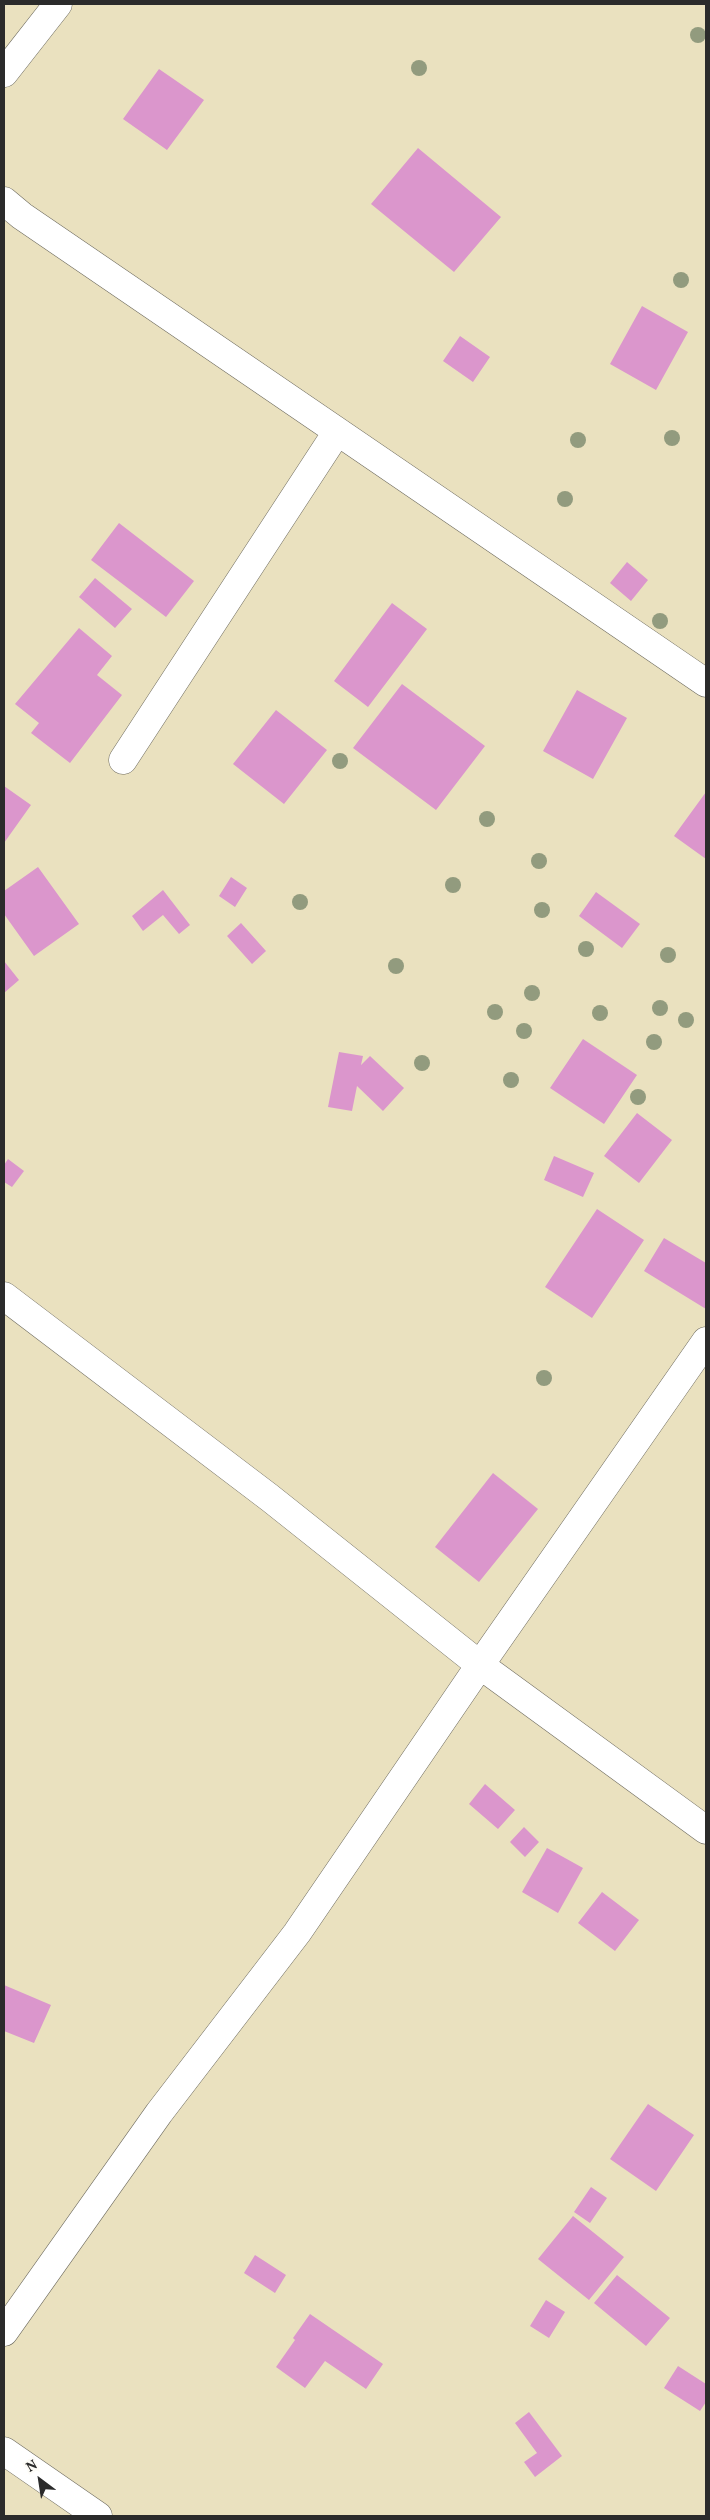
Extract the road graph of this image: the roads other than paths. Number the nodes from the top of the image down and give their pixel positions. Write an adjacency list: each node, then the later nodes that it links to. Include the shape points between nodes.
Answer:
1 (58, 4): 2 (street)
2 (4, 73)
3 (4, 201): 4 (street)
4 (337, 432): 5 (street); 6 (street)
5 (706, 683)
6 (123, 760)
7 (4, 1296): 9 (street, via 270,1498)
8 (706, 1341): 9 (street)
9 (480, 1665): 10 (street); 11 (street, via 297,1933 159,2113)
10 (706, 1830)
11 (4, 2332)
12 (4, 2451): 13 (street)
13 (98, 2516)

